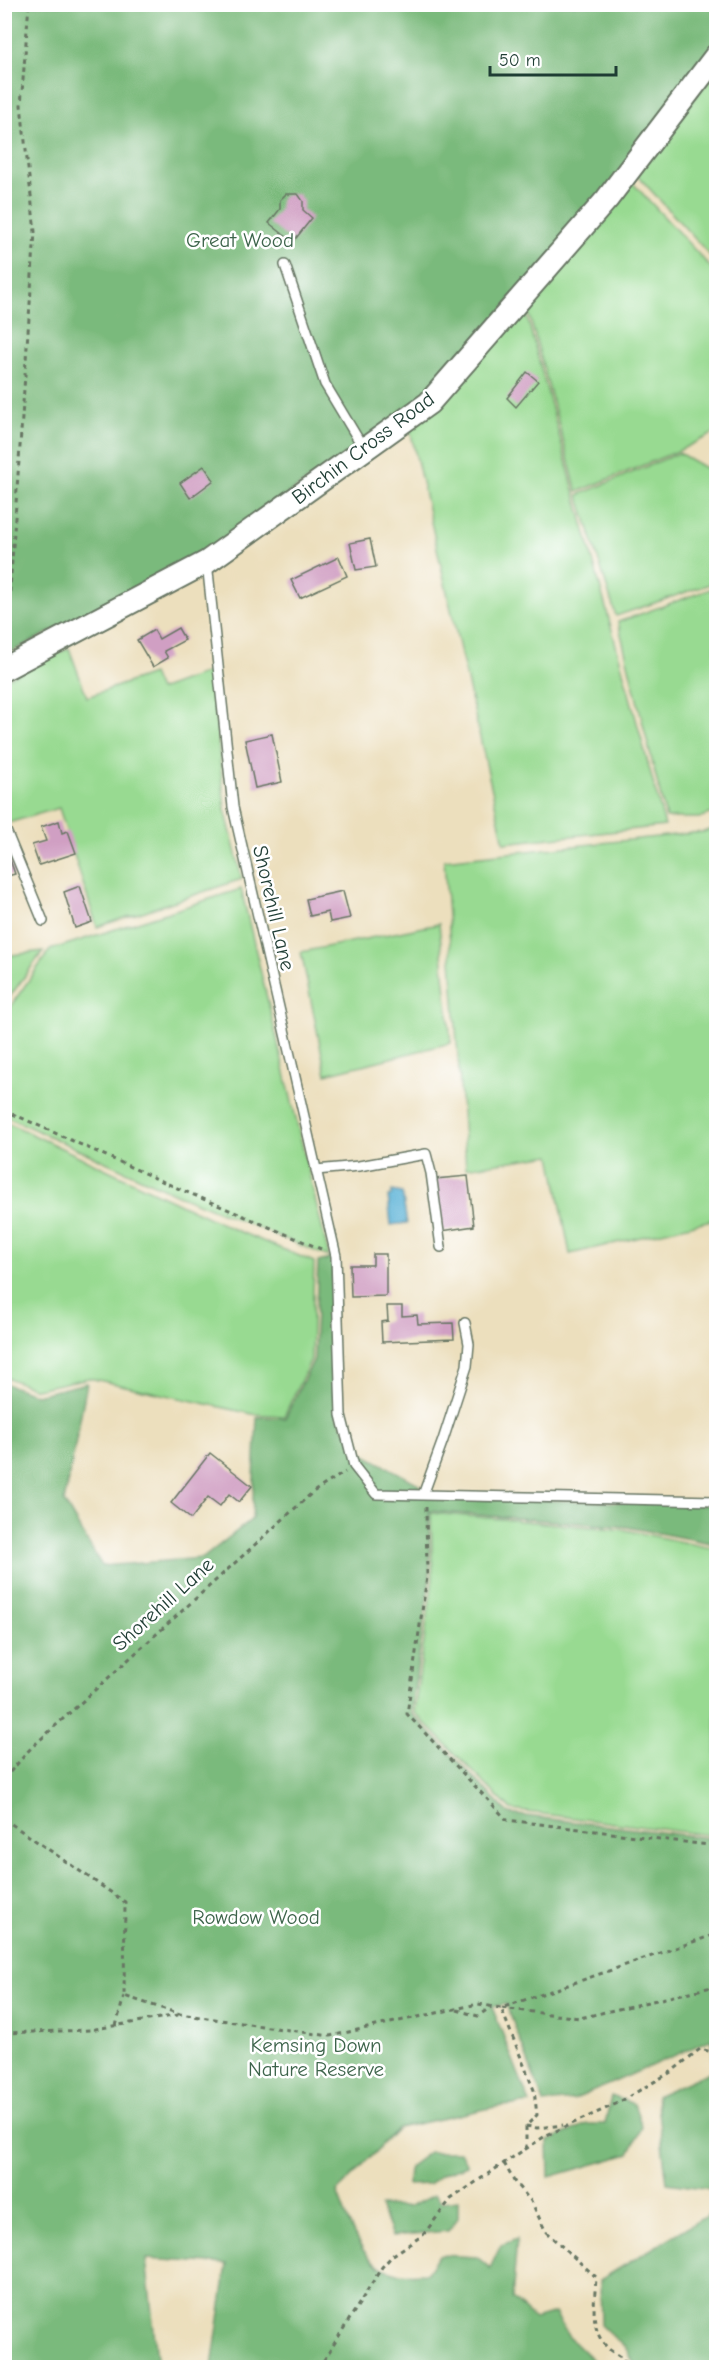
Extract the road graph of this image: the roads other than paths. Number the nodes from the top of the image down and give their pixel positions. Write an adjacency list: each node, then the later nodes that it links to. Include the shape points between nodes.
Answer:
1 (717, 56): 3 (street, Birchin Cross Road, via 607,199 429,402)
2 (285, 265): 3 (lane, via 325,384)
3 (364, 449): 4 (street, Birchin Cross Road)
4 (207, 562): 5 (street, Birchin Cross Road); 8 (lane, Shorehill Lane, via 233,807)
5 (5, 659)
6 (4, 826): 7 (lane)
7 (43, 921)
8 (316, 1170): 9 (lane, via 426,1154); 11 (lane, Shorehill Lane, via 336,1256 341,1415 354,1466 376,1494)
9 (441, 1247)
10 (465, 1323): 11 (lane, via 469,1344 467,1366)
11 (424, 1495): 12 (lane)
12 (717, 1501)

